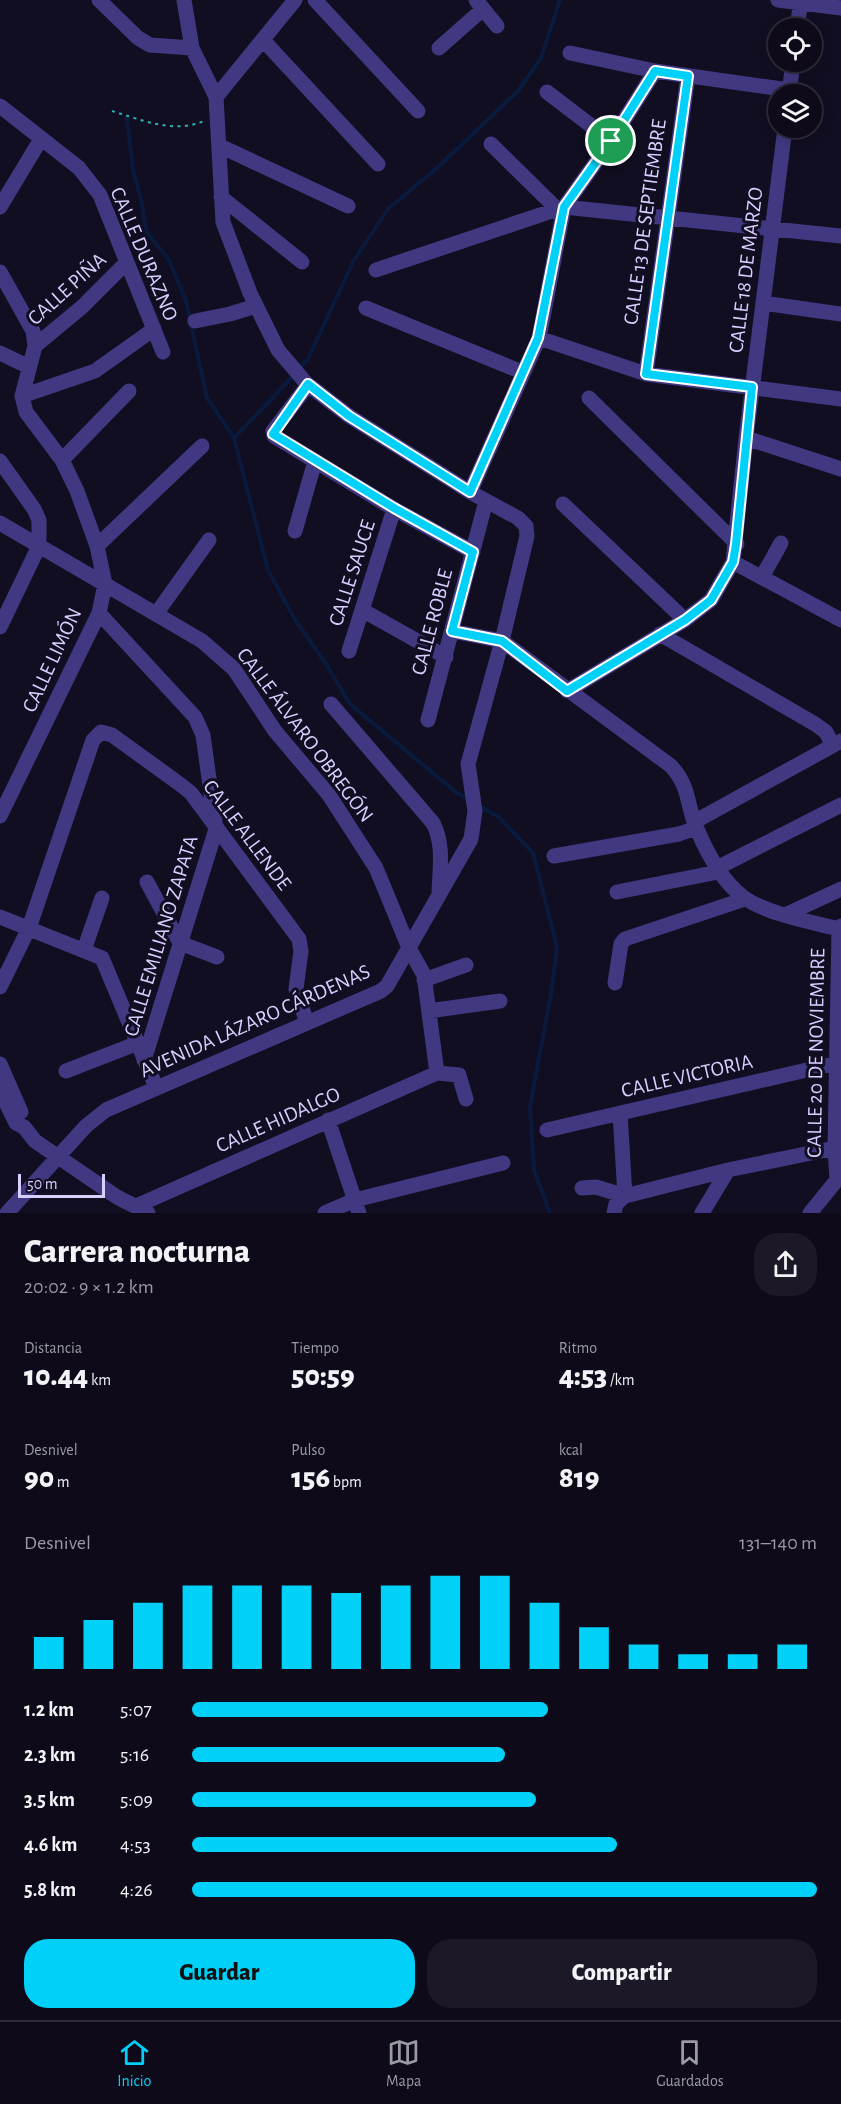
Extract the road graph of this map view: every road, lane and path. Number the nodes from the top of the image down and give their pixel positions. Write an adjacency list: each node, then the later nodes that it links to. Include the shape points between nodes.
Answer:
1 (99, 0): 12 (street, via 150,45)
2 (296, 0): 11 (street)
3 (315, 0): 22 (street)
4 (778, 0): 5 (street)
5 (801, 2): 8 (street); 9 (street)
6 (188, 3): 12 (street)
7 (480, 4): 10 (street); 13 (street)
8 (841, 8)
9 (799, 18)
10 (497, 26)
11 (263, 40): 19 (street); 29 (street)
12 (192, 48): 19 (street)
13 (439, 48)
14 (570, 53): 15 (street)
15 (655, 71): 16 (street); 26 (street)
16 (688, 76): 17 (street); 34 (street, CALLE 13 DE SEPTIEMBRE)
17 (768, 89)
18 (547, 92): 26 (street)
19 (216, 97): 23 (street, AVENIDA LÁZARO CÁRDENAS)
20 (0, 106): 25 (street, CALLE DURAZNO)
21 (112, 111): 23 (path, via 169,127 194,125)
22 (418, 111)
23 (217, 115): 28 (street, AVENIDA LÁZARO CÁRDENAS)
24 (784, 138): 35 (street, CALLE 18 DE MARZO)
25 (41, 139): 32 (street); 37 (street, CALLE DURAZNO, via 79,168 100,195)
26 (611, 141): 33 (street)
27 (491, 144): 33 (street)
28 (220, 146): 30 (street, AVENIDA LÁZARO CÁRDENAS); 31 (street)
29 (378, 164)
30 (221, 197): 38 (street); 42 (street, AVENIDA LÁZARO CÁRDENAS, via 223,222)
31 (348, 206)
32 (0, 207)
33 (561, 208): 34 (street); 39 (street); 47 (street)
34 (666, 217): 35 (street); 53 (street, CALLE 13 DE SEPTIEMBRE)
35 (772, 228): 36 (street); 41 (street, CALLE 18 DE MARZO)
36 (841, 236)
37 (127, 262): 46 (street, CALLE DURAZNO); 48 (street, CALLE PIÑA)
38 (302, 262)
39 (376, 270)
40 (0, 272): 48 (street, via 33,331)
41 (763, 303): 44 (street); 55 (street, CALLE 18 DE MARZO)
42 (256, 306): 45 (street); 54 (street, AVENIDA LÁZARO CÁRDENAS, via 278,350)
43 (366, 308): 52 (street)
44 (841, 314)
45 (195, 321)
46 (154, 329): 49 (street, CALLE DURAZNO); 57 (street, via 95,371)
47 (538, 338): 52 (street); 53 (street)
48 (35, 346): 51 (street)
49 (163, 352)
50 (0, 353): 51 (street)
51 (30, 367): 57 (street)
52 (522, 372): 66 (street)
53 (646, 374): 55 (street)
54 (307, 384): 64 (street, CALLE SAUCE, via 273,434); 66 (street, AVENIDA LÁZARO CÁRDENAS, via 349,416)
55 (752, 387): 59 (street); 60 (street, CALLE 18 DE MARZO)
56 (129, 391): 62 (street)
57 (22, 396): 62 (street, via 26,412)
58 (589, 398): 74 (street)
59 (841, 399)
60 (746, 438): 65 (street); 74 (street, CALLE 18 DE MARZO)
61 (202, 446): 76 (street)
62 (62, 460): 76 (street)
63 (0, 461): 75 (street, via 34,509 39,520)
64 (315, 461): 69 (street, CALLE SAUCE); 71 (street)
65 (841, 469)
66 (470, 492): 67 (street, AVENIDA LÁZARO CÁRDENAS)
67 (486, 501): 77 (street, CALLE ROBLE); 89 (street, AVENIDA LÁZARO CÁRDENAS, via 519,518 526,526 527,536)
68 (563, 504): 84 (street)
69 (394, 508): 77 (street, CALLE SAUCE); 81 (street, CALLE SAUCE)
70 (0, 523): 75 (street, CALLE ÁLVARO OBREGÓN)
71 (295, 531)
72 (209, 540): 83 (street)
73 (781, 543): 79 (street)
74 (736, 544): 78 (street, CALLE 18 DE MARZO)
75 (39, 546): 80 (street, CALLE ÁLVARO OBREGÓN); 86 (street)
76 (97, 546): 80 (street)
77 (473, 552): 87 (street, CALLE ROBLE)
78 (733, 562): 79 (street); 84 (street, CALLE 18 DE MARZO, via 711,600)
79 (762, 577): 85 (street)
80 (105, 584): 82 (street, CALLE LIMÓN); 83 (street, CALLE ÁLVARO OBREGÓN)
81 (362, 610): 90 (street, CALLE SAUCE); 91 (street)
82 (99, 613): 97 (street, CALLE LIMÓN); 99 (street, CALLE EMILIANO ZAPATA, via 195,717 203,735)
83 (156, 614): 113 (street, CALLE ÁLVARO OBREGÓN, via 202,641 234,669 275,731 329,795 376,868)
84 (685, 620): 88 (street, CALLE 18 DE MARZO)
85 (841, 620)
86 (0, 627)
87 (452, 631): 89 (street); 91 (street, CALLE ROBLE)
88 (660, 634): 92 (street, CALLE 18 DE MARZO); 95 (street, via 815,724)
89 (502, 641): 92 (street); 105 (street, AVENIDA LÁZARO CÁRDENAS, via 468,764 475,812 471,839)
90 (349, 651)
91 (446, 657): 94 (street, CALLE ROBLE)
92 (567, 691): 98 (street, via 671,766 682,778)
93 (331, 704): 105 (street, via 433,822 441,846)
94 (428, 720)
95 (837, 742): 98 (street)
96 (841, 805): 101 (street)
97 (0, 816)
98 (695, 825): 100 (street, via 679,834); 101 (street)
99 (216, 829): 110 (street, CALLE ALLENDE, via 182,784 112,735 101,732 93,740); 112 (street, CALLE EMILIANO ZAPATA); 122 (street, CALLE ALLENDE, via 299,939 296,989)
100 (554, 856)
101 (717, 868): 104 (street, via 713,873); 107 (street)
102 (147, 882): 112 (street)
103 (841, 889): 108 (street)
104 (617, 892)
105 (439, 894): 113 (street, AVENIDA LÁZARO CÁRDENAS)
106 (102, 898): 114 (street)
107 (745, 898): 108 (street); 118 (street, via 625,939)
108 (785, 915): 111 (street)
109 (0, 917): 110 (street)
110 (29, 928): 114 (street); 119 (street, CALLE ALLENDE)
111 (840, 928): 125 (street, CALLE 20 DE NOVIEMBRE)
112 (180, 943): 115 (street); 124 (street, CALLE EMILIANO ZAPATA)
113 (409, 948): 117 (street, CALLE ÁLVARO OBREGÓN); 122 (street, AVENIDA LÁZARO CÁRDENAS, via 381,991)
114 (84, 950): 123 (street, via 102,958)
115 (217, 957)
116 (466, 965): 117 (street)
117 (424, 980): 121 (street, CALLE ÁLVARO OBREGÓN)
118 (615, 983)
119 (0, 987)
120 (500, 1001): 121 (street)
121 (429, 1011): 128 (street, CALLE ÁLVARO OBREGÓN)
122 (307, 1023): 129 (street, AVENIDA LÁZARO CÁRDENAS)
123 (138, 1043): 124 (street); 127 (street)
124 (144, 1060): 129 (street)
125 (837, 1063): 132 (street, CALLE VICTORIA); 136 (street, CALLE 20 DE NOVIEMBRE)
126 (0, 1064): 134 (street)
127 (66, 1071)
128 (437, 1073): 131 (street, via 459,1075); 133 (street, CALLE HIDALGO)
129 (156, 1087): 137 (street, AVENIDA LÁZARO CÁRDENAS, via 96,1117)
130 (0, 1090): 134 (street, via 16,1123)
131 (466, 1100)
132 (620, 1113): 135 (street, CALLE VICTORIA); 142 (street)
133 (328, 1120): 143 (street); 144 (street, CALLE HIDALGO)
134 (24, 1127): 137 (street)
135 (547, 1130)
136 (835, 1148): 139 (street); 140 (street, CALLE 20 DE NOVIEMBRE)
137 (58, 1158): 144 (street); 145 (street, AVENIDA LÁZARO CÁRDENAS)
138 (503, 1162): 143 (street)
139 (728, 1170): 142 (street); 148 (street)
140 (839, 1178): 149 (street)
141 (582, 1188): 142 (street, via 596,1187)
142 (625, 1196): 147 (street, via 616,1204)
143 (357, 1207): 146 (street)
144 (142, 1210)
145 (7, 1213)
146 (325, 1213)
147 (614, 1213)
148 (702, 1213)
149 (810, 1213)

